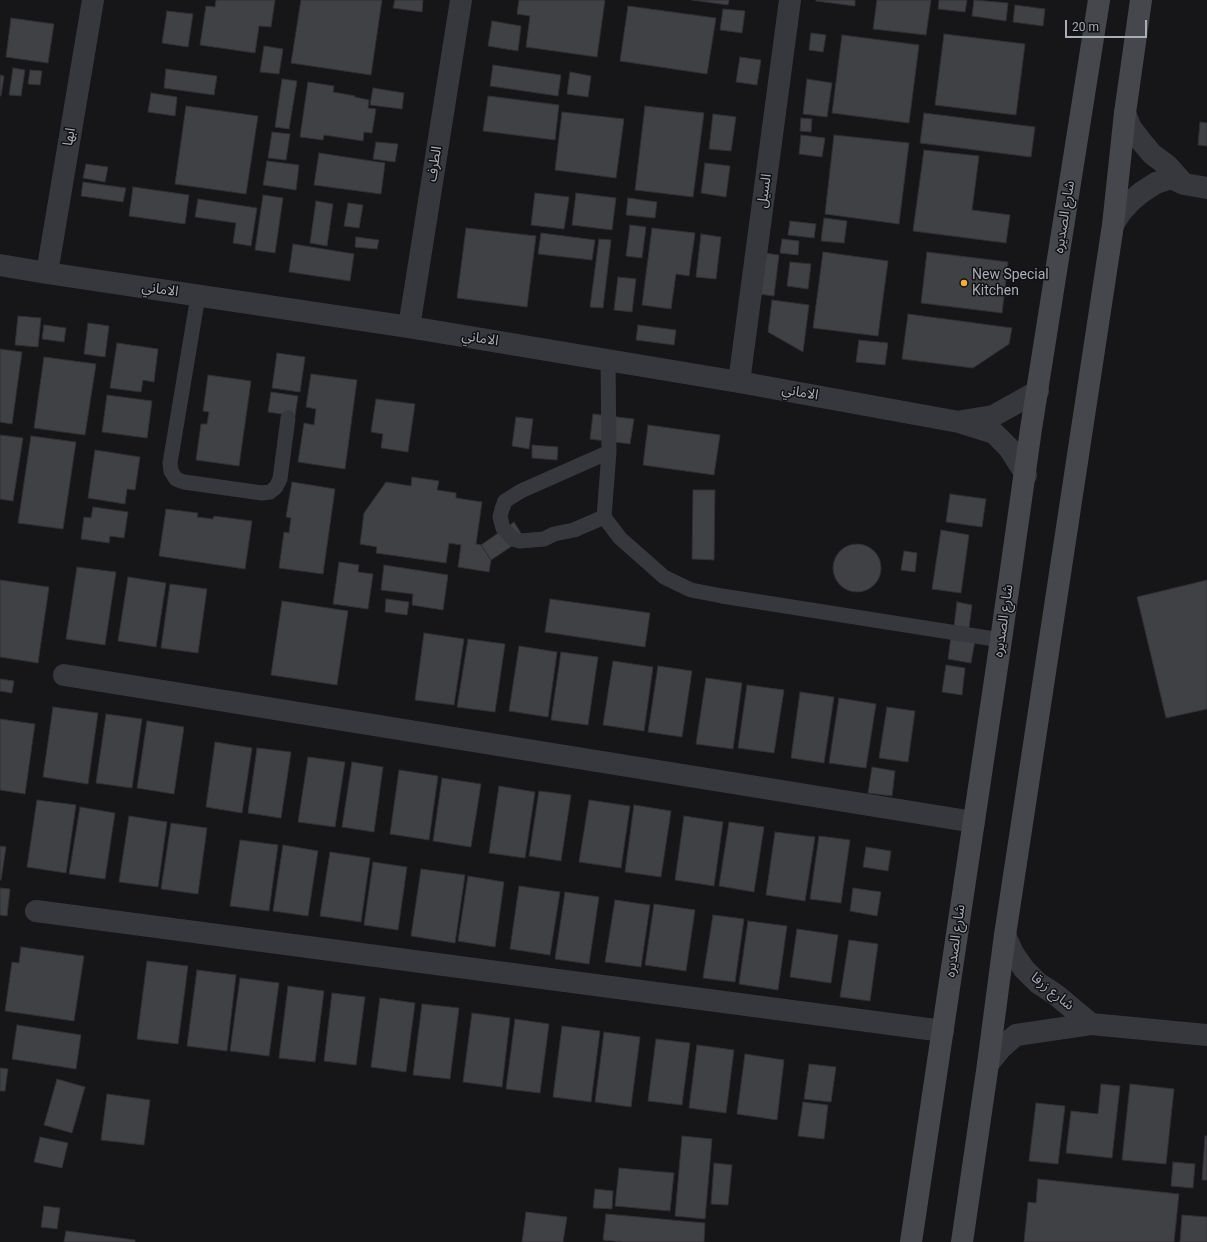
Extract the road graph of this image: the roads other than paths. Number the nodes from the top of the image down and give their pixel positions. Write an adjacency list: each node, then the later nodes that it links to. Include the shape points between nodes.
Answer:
1 (93, 0): 11 (street, ابها)
2 (461, 0): 13 (street, الطرف)
3 (790, 0): 15 (street, السيل)
4 (1099, 0): 16 (main road, شارع الصديره)
5 (1141, 0): 6 (main road)
6 (1126, 113): 7 (street, via 1141,141); 9 (main road)
7 (1184, 184): 8 (street); 9 (street, via 1171,178 1156,183 1131,201)
8 (1207, 188)
9 (1113, 225): 26 (main road)
10 (0, 265): 11 (street, الاماني)
11 (47, 273): 12 (street, الاماني)
12 (198, 296): 13 (street, الاماني); 17 (lane, via 170,463 171,472 176,479 262,493 270,492 280,479)
13 (409, 327): 14 (street, الاماني)
14 (608, 360): 15 (street, الاماني); 19 (lane)
15 (739, 382): 18 (street, الاماني)
16 (1038, 391): 18 (street, الاماني, via 993,416); 20 (main road, شارع الصديره)
17 (288, 418)
18 (959, 422): 20 (street, الاماني, via 994,433 1009,448)
19 (609, 452): 21 (lane); 21 (lane, via 521,491 505,501 500,517 503,528 513,539 520,541 544,539)
20 (1026, 475): 22 (main road, شارع الصديره)
21 (604, 517): 22 (lane, via 620,538 664,577 691,590)
22 (1001, 640): 24 (main road, شارع الصديره)
23 (64, 676): 24 (street)
24 (974, 822): 28 (main road, شارع الصديره)
25 (36, 911): 28 (street)
26 (1005, 935): 27 (street, شارع زرقا, via 1024,969); 30 (main road)
27 (1091, 1024): 29 (street, شارع زرقا); 30 (street, شارع زرقا, via 1016,1035)
28 (943, 1031): 31 (main road, شارع الصديره)
29 (1207, 1034)
30 (988, 1064): 32 (main road)
31 (912, 1242)
32 (962, 1242)

